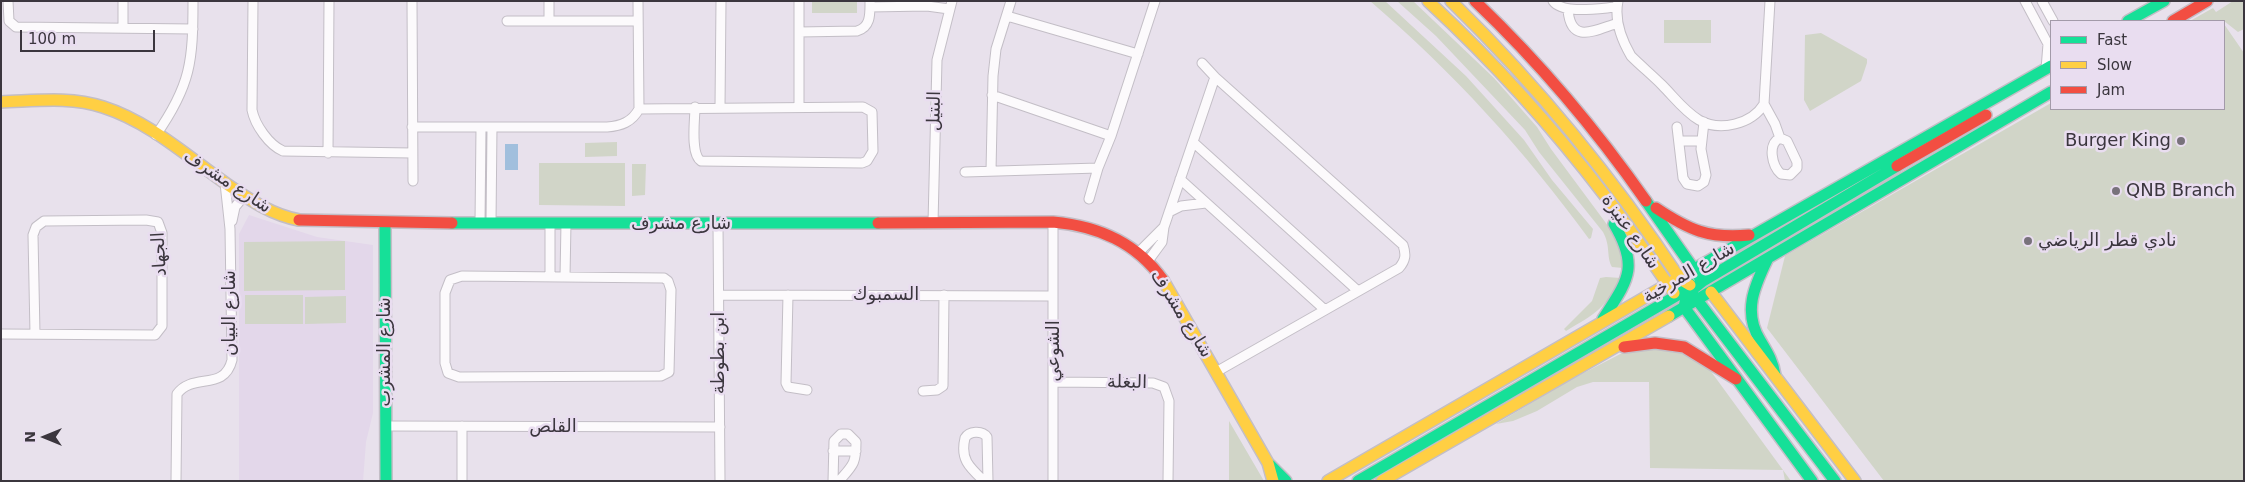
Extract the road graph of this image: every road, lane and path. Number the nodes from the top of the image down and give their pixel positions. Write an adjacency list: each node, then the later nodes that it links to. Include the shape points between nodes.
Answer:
1 (8, 1): 35 (street, via 9,21 16,27)
2 (123, 1): 35 (street)
3 (193, 1): 36 (street)
4 (253, 1): 62 (street, via 254,118 277,149)
5 (329, 1): 62 (street)
6 (412, 1): 52 (street)
7 (549, 1): 32 (street)
8 (638, 1): 33 (street)
9 (721, 1): 48 (street)
10 (799, 1): 37 (street)
11 (1011, 1): 27 (street)
12 (1155, 1): 38 (street)
13 (1428, 1): 70 (main road, شارع عنيزة, via 1514,86)
14 (1450, 1): 93 (main road, via 1520,69 1568,123)
15 (1475, 1): 73 (main road, شارع عنيزة, via 1575,105)
16 (1553, 1): 26 (street)
17 (1770, 1): 46 (street)
18 (2025, 1): 40 (street, via 2048,44)
19 (2042, 1): 28 (street)
20 (2164, 1): 29 (main road)
21 (2207, 1): 30 (main road)
22 (870, 4): 23 (street); 37 (street, via 868,24 864,29)
23 (926, 4): 25 (street)
24 (1618, 4): 26 (street); 34 (street)
25 (950, 5): 79 (street, البتيل, via 937,60)
26 (1568, 10): 34 (street, via 1569,22 1583,32)
27 (1007, 16): 38 (street); 44 (street, via 996,49)
28 (2052, 20)
29 (2130, 20)
30 (2174, 20)
31 (507, 21): 32 (street)
32 (549, 21): 33 (street)
33 (638, 21): 50 (street)
34 (1618, 22): 51 (street, via 1631,56 1686,111)
35 (123, 28): 36 (street)
36 (193, 29): 56 (street, via 185,85)
37 (799, 32): 49 (street)
38 (1138, 54): 57 (street)
39 (1202, 63): 42 (street)
40 (2049, 68): 41 (main road, شارع المرخية)
41 (2035, 75): 85 (main road, شارع المرخية); 93 (main road, via 2016,98)
42 (1214, 77): 61 (street); 94 (street, via 1403,245 1406,253 1399,268)
43 (2050, 93): 87 (main road, شارع المرخية)
44 (992, 95): 57 (street); 65 (street)
45 (1, 102): 56 (main road, شارع مشرف, via 60,100 92,104 122,115)
46 (1764, 104): 51 (street, via 1750,119 1738,123); 58 (street)
47 (695, 107): 48 (street); 49 (street, via 694,150 701,161 862,163 871,158 873,120 869,109); 50 (street)
48 (720, 107): 49 (street)
49 (799, 107)
50 (639, 108): 54 (street, via 636,116 618,126)
51 (1704, 122): 60 (street)
52 (412, 127): 53 (street); 63 (street)
53 (481, 127): 54 (street); 77 (street)
54 (492, 127): 77 (street)
55 (1677, 127): 59 (street)
56 (156, 135): 69 (main road, شارع مشرف)
57 (1111, 136): 64 (street)
58 (1780, 138)
59 (1678, 141): 60 (street); 60 (street, via 1683,178 1694,187 1704,182 1706,175)
60 (1701, 141)
61 (1193, 142): 67 (street); 94 (street)
62 (328, 153): 63 (street)
63 (412, 153): 68 (street)
64 (1098, 168): 65 (street); 72 (street)
65 (991, 171): 66 (street)
66 (965, 172)
67 (1180, 179): 74 (street); 75 (street)
68 (413, 181)
69 (225, 183): 71 (main road, شارع مشرف); 84 (street, شارع البيان)
70 (1598, 186): 92 (main road, شارع عنيزة); 103 (main road, via 1605,210 1623,239 1628,260 1622,291)
71 (244, 196): 80 (main road, شارع مشرف, via 289,219); 84 (street, شارع البيان, via 235,207)
72 (1089, 199)
73 (1646, 201): 85 (main road, via 1679,224 1705,235 1726,238); 89 (main road, شارع عنيزة)
74 (1206, 203): 75 (street, via 1181,206); 102 (street)
75 (1169, 212): 83 (street)
76 (1054, 222): 79 (main road, شارع مشرف); 86 (main road, شارع مشرف, via 1106,233); 99 (street, الشوعي)
77 (486, 223): 78 (main road, شارع مشرف); 80 (main road, شارع مشرف)
78 (550, 223): 81 (main road, شارع مشرف); 90 (street)
79 (933, 223): 82 (main road, شارع مشرف)
80 (385, 224): 113 (main road, شارع المشرب)
81 (566, 224): 82 (main road, شارع مشرف); 91 (street)
82 (718, 224): 96 (street, ابن بطوطة)
83 (1164, 227): 86 (street); 88 (street, via 1162,242)
84 (230, 229): 119 (street, شارع البيان, via 232,360 222,378 187,385 177,394)
85 (1756, 235): 89 (main road, شارع المرخية)
86 (1139, 252): 88 (main road, شارع مشرف)
87 (1767, 260): 95 (main road, شارع المرخية); 108 (main road, via 1752,293 1750,315 1755,331 1772,359)
88 (1148, 261): 107 (main road, شارع مشرف, via 1169,288)
89 (1695, 271): 93 (main road, شارع المرخية); 93 (main road, شارع عنيزة)
90 (550, 277): 91 (street); 91 (street, via 462,276 450,280 445,293 445,363 448,373 459,377 667,374 671,366 671,290 668,280 659,277)
91 (565, 277)
92 (1668, 285): 93 (main road, شارع المرخية); 100 (main road, شارع عنيزة); 103 (main road, شارع المرخية)
93 (1691, 287): 95 (main road, شارع المرخية); 100 (main road); 101 (main road, via 1684,298); 135 (main road)
94 (1358, 291): 102 (street)
95 (1711, 292): 108 (main road)
96 (719, 295): 97 (street, السمبوك); 115 (street, ابن بطوطة)
97 (788, 295): 98 (street, السمبوك); 111 (street, via 786,383 788,388)
98 (944, 295): 99 (street, السمبوك); 112 (street, via 943,386 937,390)
99 (1054, 296): 110 (street, الشوعي)
100 (1676, 296): 101 (main road, شارع عنيزة); 132 (main road)
101 (1684, 307): 106 (main road, شارع المرخية); 109 (main road, شارع عنيزة)
102 (1325, 310): 107 (street)
103 (1600, 325): 131 (main road, شارع المرخية)
104 (1, 334): 105 (street, الجهاد)
105 (34, 334): 105 (street, الجهاد, via 34,235 39,223 158,222 162,234 160,332 148,336)
106 (1605, 352): 109 (main road, via 1648,342 1672,343 1702,356); 133 (main road, شارع المرخية)
107 (1216, 372): 118 (main road, شارع مشرف)
108 (1775, 375): 136 (main road)
109 (1736, 379): 134 (main road, شارع عنيزة)
110 (1054, 382): 127 (street, الشوعي); 128 (street, البغلة, via 1153,383 1164,387 1169,401)
111 (807, 390)
112 (922, 391)
113 (386, 426): 114 (street, القلص); 120 (main road, شارع المشرب)
114 (462, 426): 115 (street, القلص); 121 (street)
115 (720, 427): 122 (street, ابن بطوطة)
116 (833, 451): 117 (street); 117 (street, via 837,436 844,433 852,436); 123 (street)
117 (856, 451): 124 (street, via 855,462)
118 (1268, 463): 129 (main road, شارع مشرف); 130 (main road, شارع مشرف)
119 (176, 481)
120 (386, 481)
121 (462, 481)
122 (720, 481)
123 (833, 481)
124 (839, 481)
125 (984, 481): 126 (street, via 968,467 963,457 965,438 970,433 981,433 987,437)
126 (988, 481)
127 (1053, 481)
128 (1168, 481)
129 (1273, 481)
130 (1286, 481)
131 (1328, 481)
132 (1358, 481)
133 (1382, 481)
134 (1812, 481)
135 (1835, 481)
136 (1855, 481)

